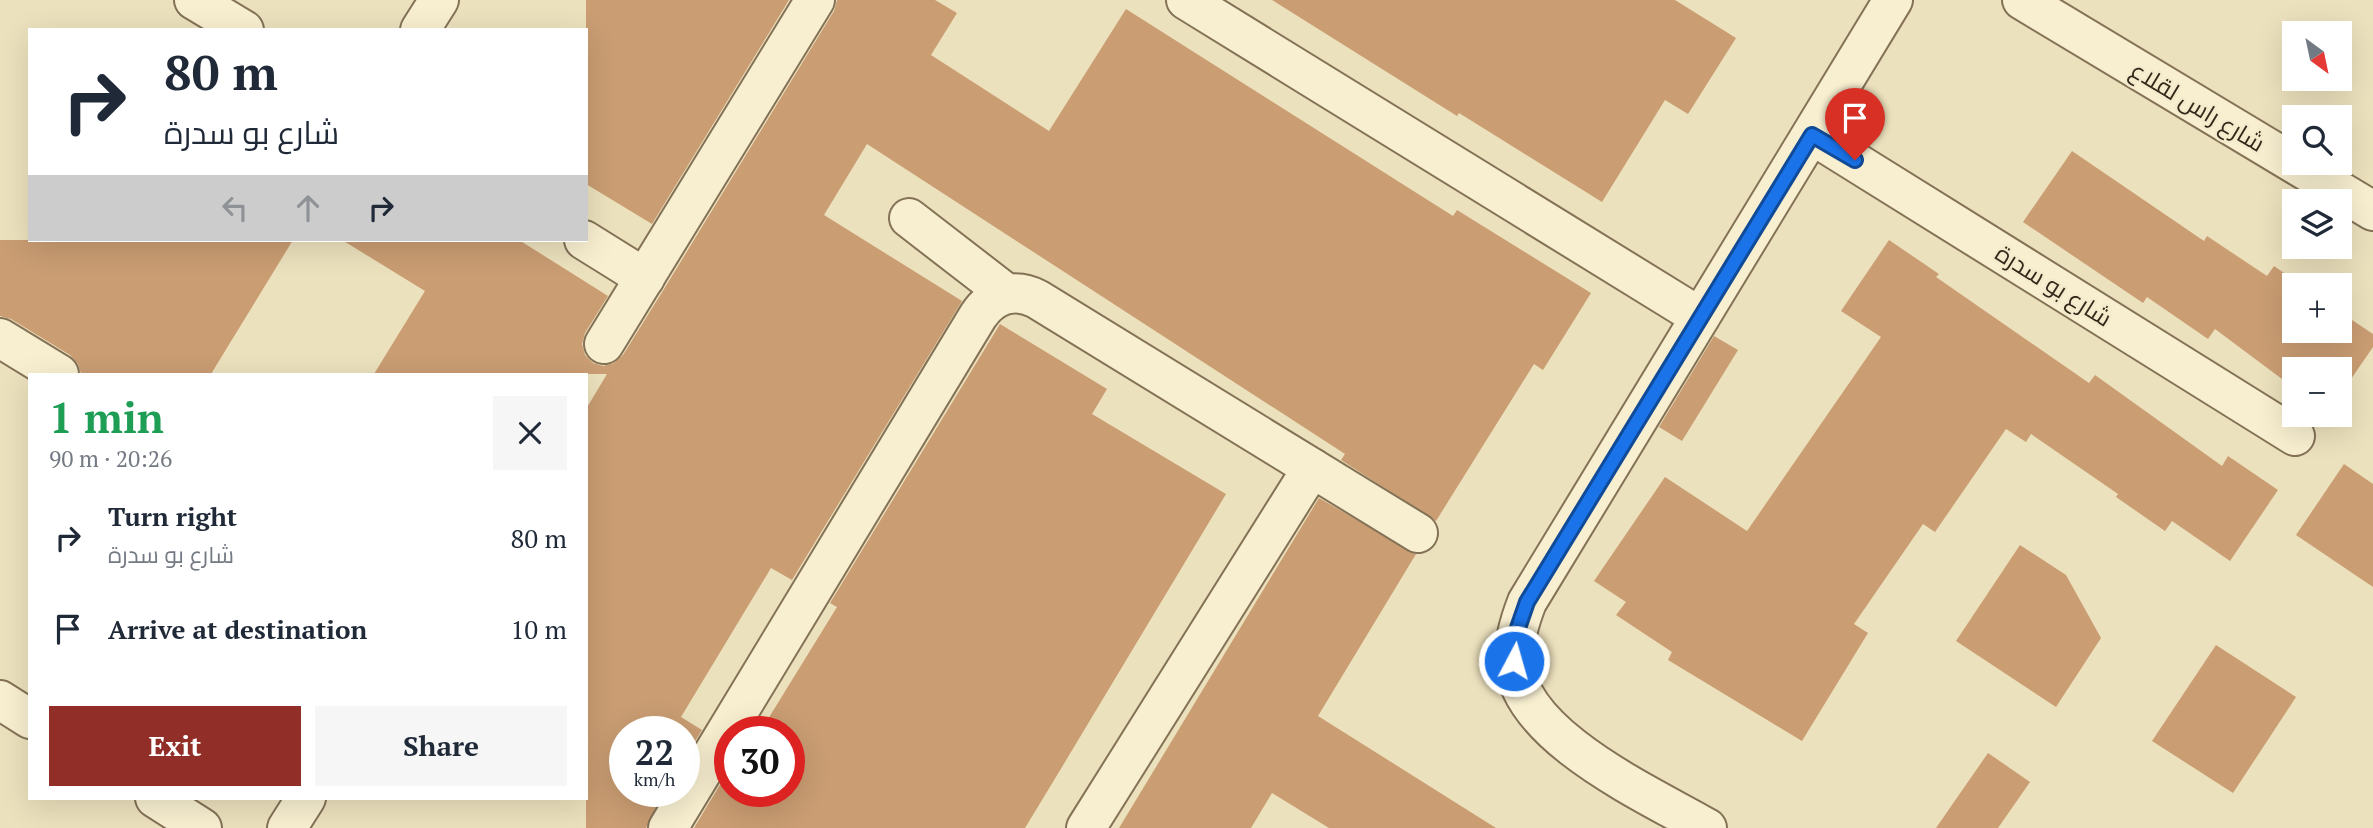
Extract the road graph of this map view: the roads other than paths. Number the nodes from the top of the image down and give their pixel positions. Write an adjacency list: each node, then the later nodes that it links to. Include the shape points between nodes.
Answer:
1 (194, 0): 7 (street)
2 (439, 0): 8 (street)
3 (815, 0): 13 (street)
4 (1186, 0): 15 (street)
5 (1893, 0): 9 (street)
6 (2022, 0): 10 (street, شارع راس لقلاع)
7 (241, 28)
8 (421, 28)
9 (1812, 135): 15 (street); 19 (street, شارع بو سدرة)
10 (2373, 211)
11 (909, 218): 14 (street)
12 (587, 242): 13 (street)
13 (645, 278): 17 (street)
14 (1006, 293): 20 (street, via 1037,299); 28 (street, via 978,316)
15 (1700, 317): 30 (street, via 1527,602 1514,661 1522,691 1569,747)
16 (0, 338): 18 (street)
17 (604, 344)
18 (57, 373)
19 (2294, 436)
20 (1312, 468): 21 (street); 29 (street)
21 (1418, 533)
22 (0, 700): 23 (street)
23 (28, 718)
24 (158, 800): 26 (street)
25 (305, 800): 27 (street)
26 (202, 828)
27 (287, 828)
28 (668, 828)
29 (1086, 828)
30 (1707, 828)

